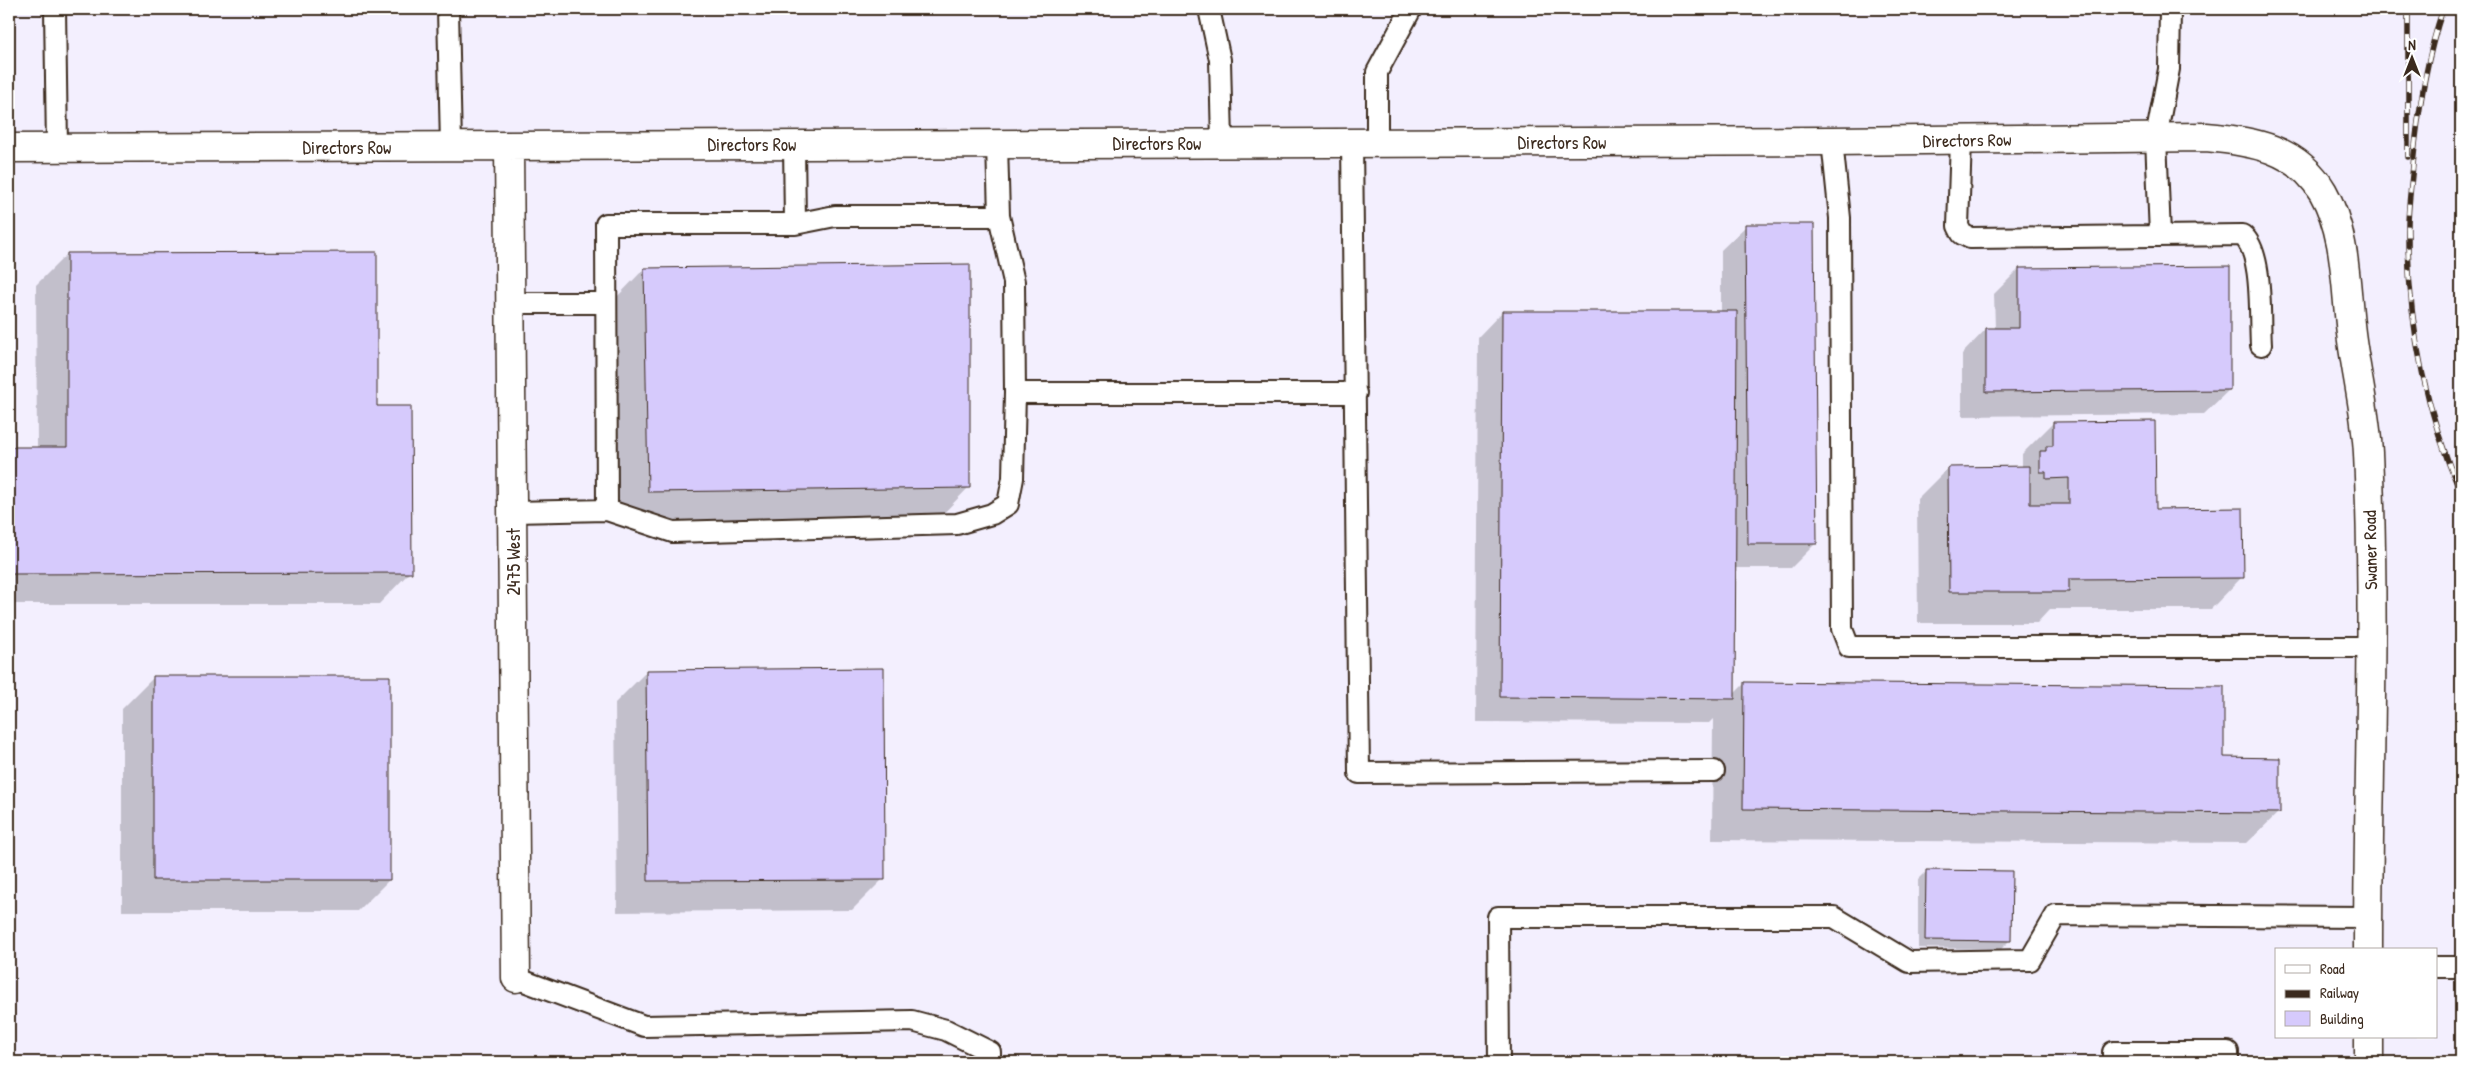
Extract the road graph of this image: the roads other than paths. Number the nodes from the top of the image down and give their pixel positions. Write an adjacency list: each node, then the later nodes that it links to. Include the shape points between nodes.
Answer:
1 (55, 9): 16 (lane)
2 (448, 9): 13 (lane)
3 (1209, 9): 9 (lane, via 1220,60)
4 (1411, 9): 10 (lane, via 1377,72)
5 (2170, 9): 6 (lane, via 2169,69)
6 (2156, 138): 7 (street, Directors Row); 17 (street, Directors Row, via 2239,140 2269,147); 20 (lane)
7 (1961, 140): 8 (street, Directors Row); 20 (lane, via 1958,226 1962,234 1970,238)
8 (1832, 141): 10 (street, Directors Row); 28 (lane, via 1840,218 1842,629 1849,648)
9 (1222, 142): 10 (street, Directors Row); 12 (street, Directors Row)
10 (1365, 142): 25 (lane)
11 (794, 144): 12 (street, Directors Row); 14 (street, Directors Row); 19 (lane)
12 (997, 144): 18 (lane)
13 (450, 146): 14 (street, Directors Row); 16 (street, Directors Row)
14 (509, 146): 21 (street, 2475 West)
15 (9, 148): 16 (street, Directors Row)
16 (57, 148)
17 (2299, 164): 28 (street, Swaner Road, via 2322,191 2336,222 2343,256 2368,451)
18 (999, 216): 19 (lane, via 835,216); 24 (lane, via 1014,282)
19 (795, 224): 22 (lane, via 606,224)
20 (2160, 235): 23 (lane, via 2231,234 2242,235 2248,240 2256,257)
21 (512, 303): 22 (lane); 27 (street, 2475 West)
22 (606, 303): 26 (lane)
23 (2261, 345)
24 (1015, 393): 25 (lane); 26 (lane, via 1013,478 1008,504 992,514 957,524 673,532)
25 (1356, 393): 29 (lane, via 1359,773)
26 (607, 510): 27 (lane)
27 (513, 512): 34 (street, 2475 West)
28 (2370, 648): 30 (street, Swaner Road)
29 (1714, 771)
30 (2368, 917): 31 (street, Swaner Road); 37 (lane, via 2056,915 2030,960 1909,962 1834,917 1498,917)
31 (2368, 948)
32 (2438, 967): 33 (lane)
33 (2461, 967)
34 (516, 978): 36 (lane, via 644,1026 912,1021 946,1030 990,1052)
35 (2369, 1038): 40 (street)
36 (990, 1062)
37 (1499, 1062)
38 (2113, 1062): 39 (lane, via 2113,1052 2228,1052)
39 (2228, 1062)
40 (2369, 1062)

